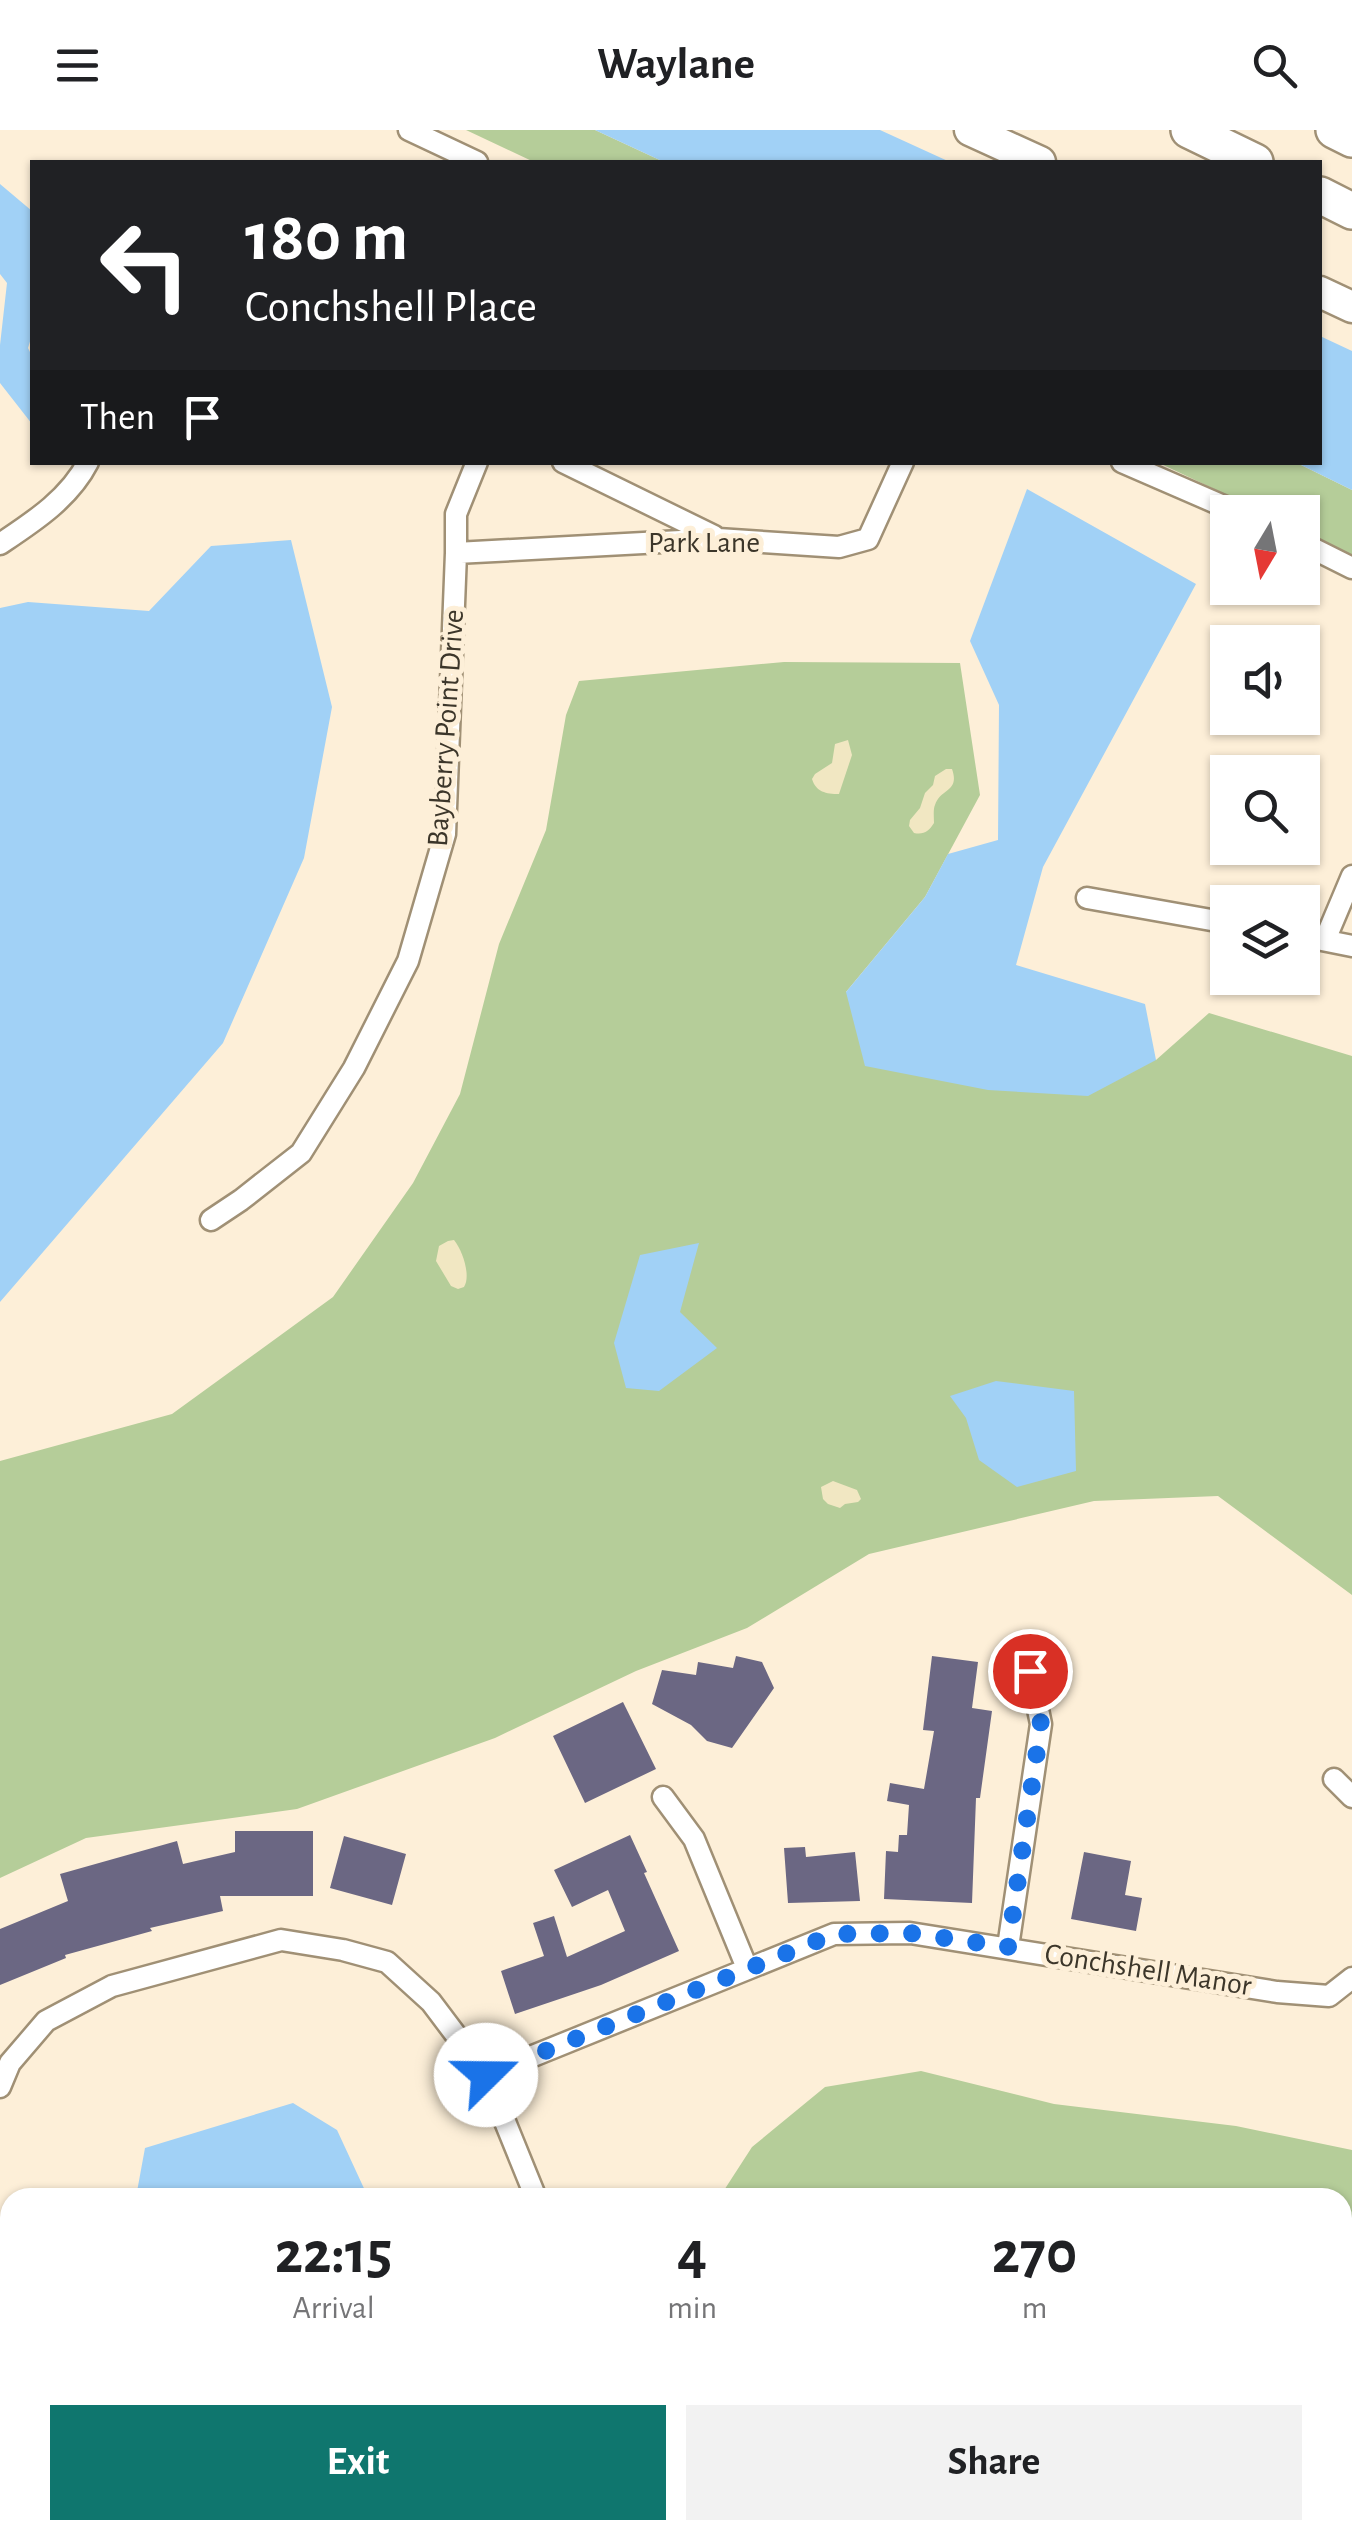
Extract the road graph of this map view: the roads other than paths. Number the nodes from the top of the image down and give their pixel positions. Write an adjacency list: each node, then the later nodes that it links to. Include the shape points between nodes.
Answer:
1 (409, 130): 6 (street)
2 (970, 130): 7 (main road)
3 (1190, 130): 8 (highway)
4 (1334, 130): 5 (highway)
5 (1352, 139)
6 (473, 160)
7 (1036, 160)
8 (1251, 160)
9 (1322, 196): 10 (highway)
10 (1352, 211)
11 (1322, 293): 12 (main road)
12 (1352, 307)
13 (86, 465): 20 (street, via 48,511)
14 (476, 465): 22 (street, Bayberry Point Drive, via 456,514)
15 (568, 465): 19 (street)
16 (902, 465): 19 (street, Park Lane, via 868,538 839,547)
17 (1129, 465): 18 (street)
18 (1210, 500)
19 (718, 539): 22 (street, Park Lane)
20 (0, 544)
21 (1320, 552): 23 (street)
22 (456, 554): 30 (street, Bayberry Point Drive, via 445,834 408,961 301,1153)
23 (1352, 568)
24 (1352, 876): 28 (street)
25 (1087, 898): 26 (street)
26 (1210, 920)
27 (1320, 939): 28 (street)
28 (1325, 940): 29 (street)
29 (1352, 946)
30 (211, 1220)
31 (1030, 1671): 35 (street, via 1041,1724)
32 (1334, 1779): 33 (street)
33 (1352, 1796)
34 (663, 1798): 36 (street, via 694,1839)
35 (1008, 1947): 36 (street, Conchshell Manor, via 910,1933 834,1934); 37 (street, Conchshell Manor, via 1277,1992 1329,1996)
36 (747, 1968): 38 (street, Conchshell Manor)
37 (1352, 1978)
38 (486, 2075): 39 (street, via 431,2002 387,1962 281,1940 112,1986 46,2021 10,2063); 40 (street)
39 (0, 2087)
40 (532, 2188)

